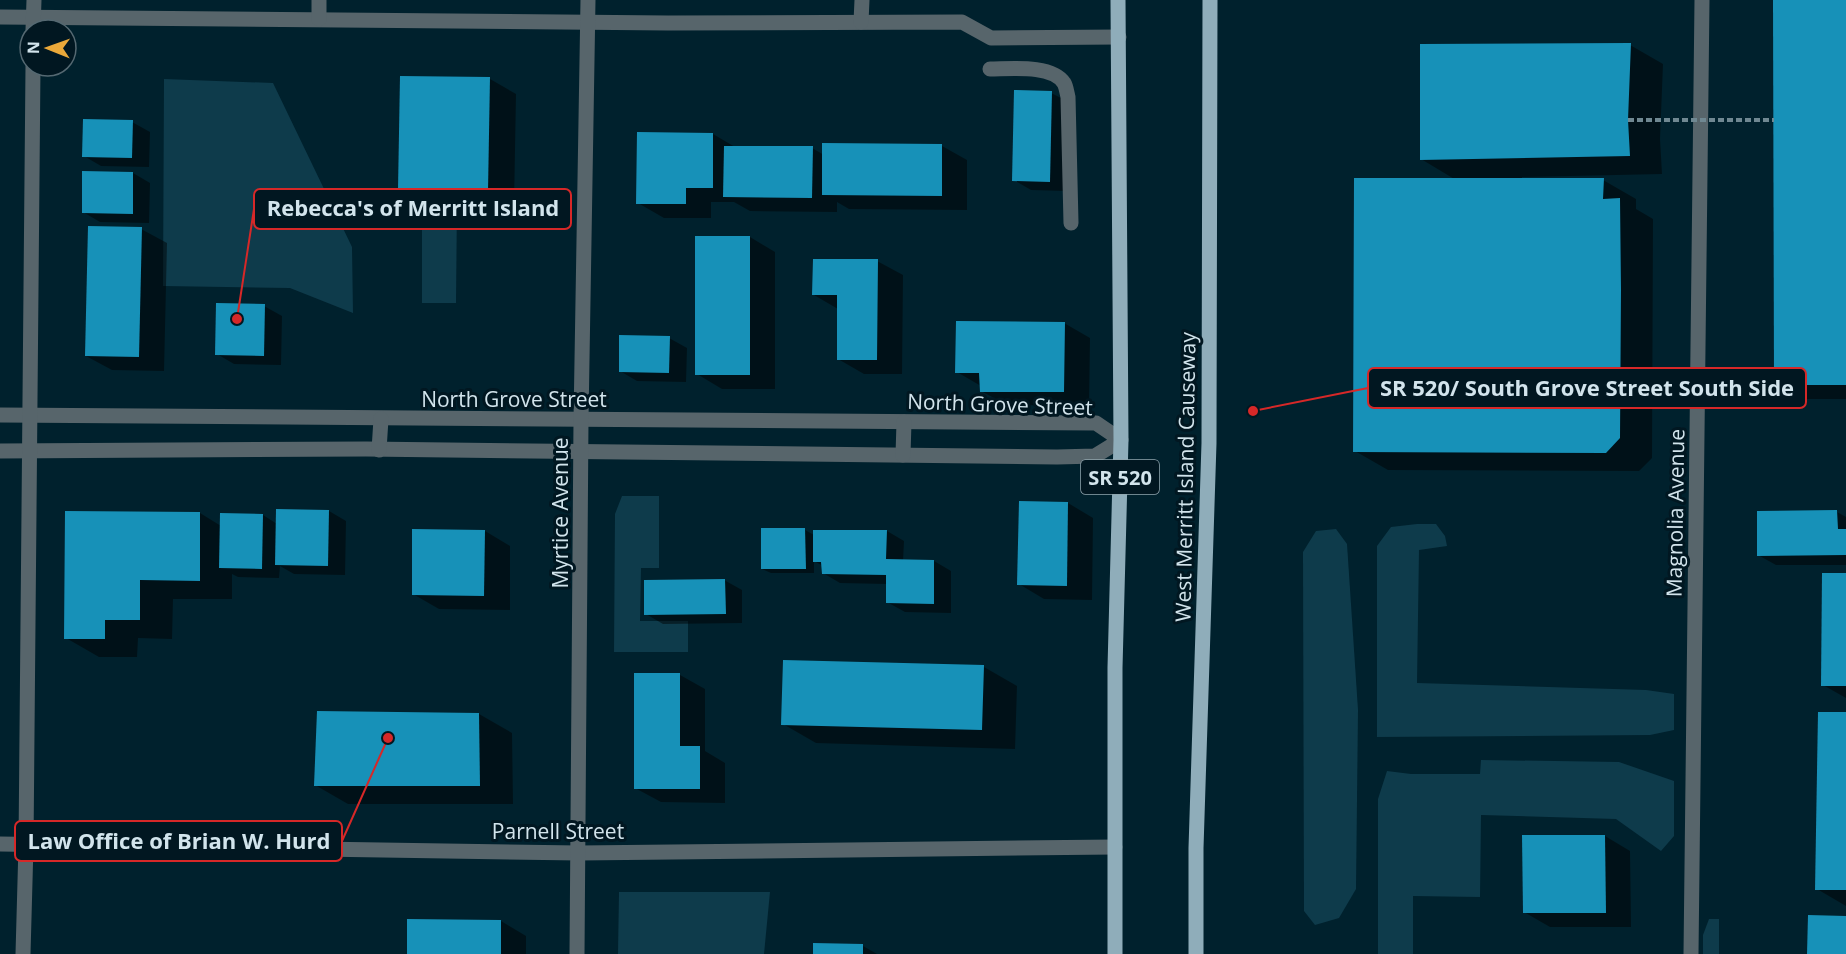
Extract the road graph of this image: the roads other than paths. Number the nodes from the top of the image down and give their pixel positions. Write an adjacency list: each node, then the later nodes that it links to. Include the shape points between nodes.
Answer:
1 (34, 0): 9 (street)
2 (319, 0): 10 (street)
3 (588, 0): 12 (street, Myrtice Avenue)
4 (862, 0): 13 (street)
5 (1118, 0): 15 (main road, SR 520)
6 (1210, 0): 37 (main road, West Merritt Island Causeway, via 1209,443)
7 (1702, 0): 38 (street, Magnolia Avenue)
8 (0, 17): 11 (street)
9 (33, 18)
10 (319, 19): 12 (street); 14 (street)
11 (18, 21)
12 (588, 22): 13 (street); 22 (street, Myrtice Avenue)
13 (861, 22): 15 (street, via 962,22 991,38)
14 (78, 23)
15 (1119, 37): 24 (main road, SR 520)
16 (990, 69): 18 (street, via 1031,69 1051,73 1064,82 1068,97)
17 (33, 78): 20 (street)
18 (1071, 223)
19 (0, 415): 20 (street, North Grove Street)
20 (30, 415): 21 (street, North Grove Street); 27 (street)
21 (381, 418): 22 (street, North Grove Street); 25 (street)
22 (581, 420): 23 (street, North Grove Street); 28 (street, Myrtice Avenue)
23 (904, 422): 24 (street, North Grove Street, via 1096,423); 29 (street)
24 (1121, 440): 29 (street, via 1095,456); 32 (main road, SR 520)
25 (379, 450): 27 (street); 28 (street)
26 (0, 451): 27 (street)
27 (30, 451): 31 (street)
28 (581, 452): 29 (street); 33 (street, Myrtice Avenue)
29 (903, 455)
30 (0, 844): 31 (street, Parnell Street)
31 (26, 845): 33 (street, Parnell Street); 34 (street)
32 (1115, 847): 33 (street, Parnell Street); 36 (main road, SR 520)
33 (579, 853): 35 (street, Myrtice Avenue)
34 (23, 954)
35 (577, 954)
36 (1115, 954)
37 (1196, 954)
38 (1691, 954)

